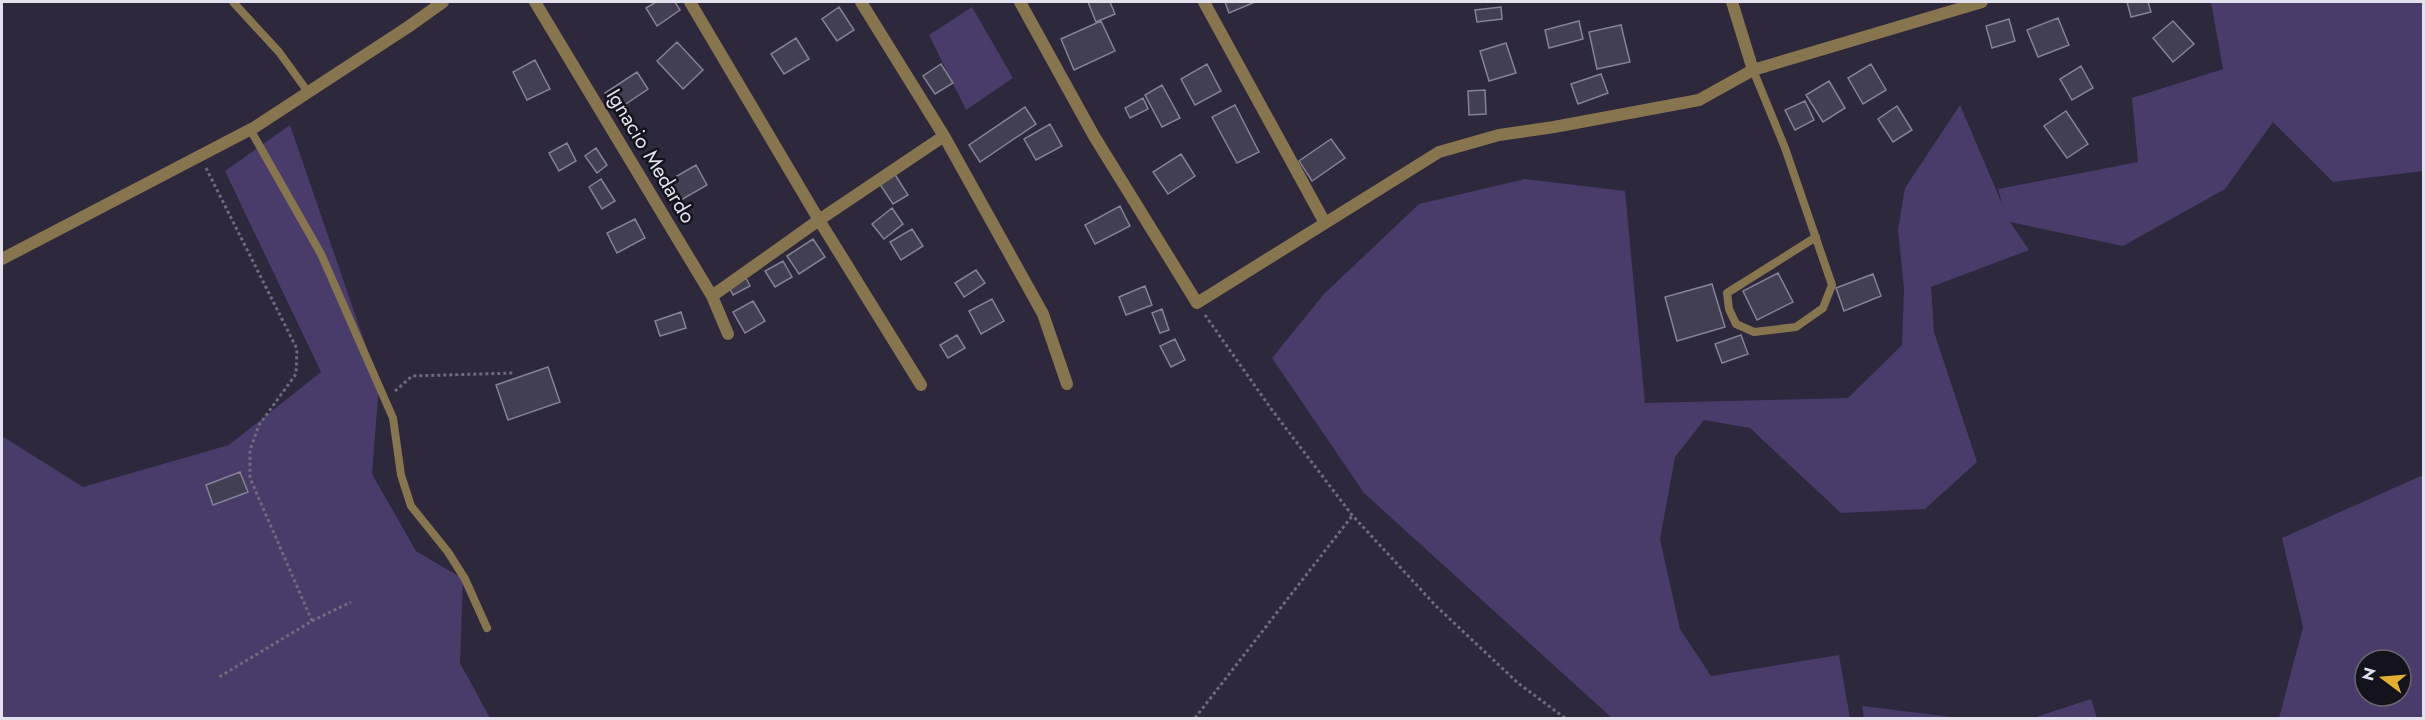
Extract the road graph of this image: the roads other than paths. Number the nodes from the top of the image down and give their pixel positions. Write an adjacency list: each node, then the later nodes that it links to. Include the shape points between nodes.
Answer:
1 (233, 2): 11 (lane, via 279,52)
2 (443, 2): 11 (street)
3 (535, 2): 18 (street, Ignacio Medardo)
4 (690, 2): 14 (street)
5 (861, 2): 13 (street)
6 (1020, 2): 15 (street, via 1094,136 1197,303)
7 (1204, 2): 15 (street)
8 (1732, 2): 10 (street)
9 (1982, 2): 10 (street)
10 (1753, 70): 15 (street, via 1699,100 1499,135 1439,152); 16 (lane)
11 (308, 92): 12 (street)
12 (250, 129): 17 (street); 22 (lane, via 321,254 393,418 401,476 411,506 465,579)
13 (944, 136): 14 (street); 20 (street, via 1043,314)
14 (819, 220): 18 (street); 21 (street)
15 (1325, 223)
16 (1816, 237): 16 (lane, via 1832,285 1823,308 1796,327 1754,332 1736,324 1726,293)
17 (2, 259)
18 (712, 296): 19 (street, Ignacio Medardo)
19 (728, 334)
20 (1067, 384)
21 (921, 385)
22 (487, 628)

